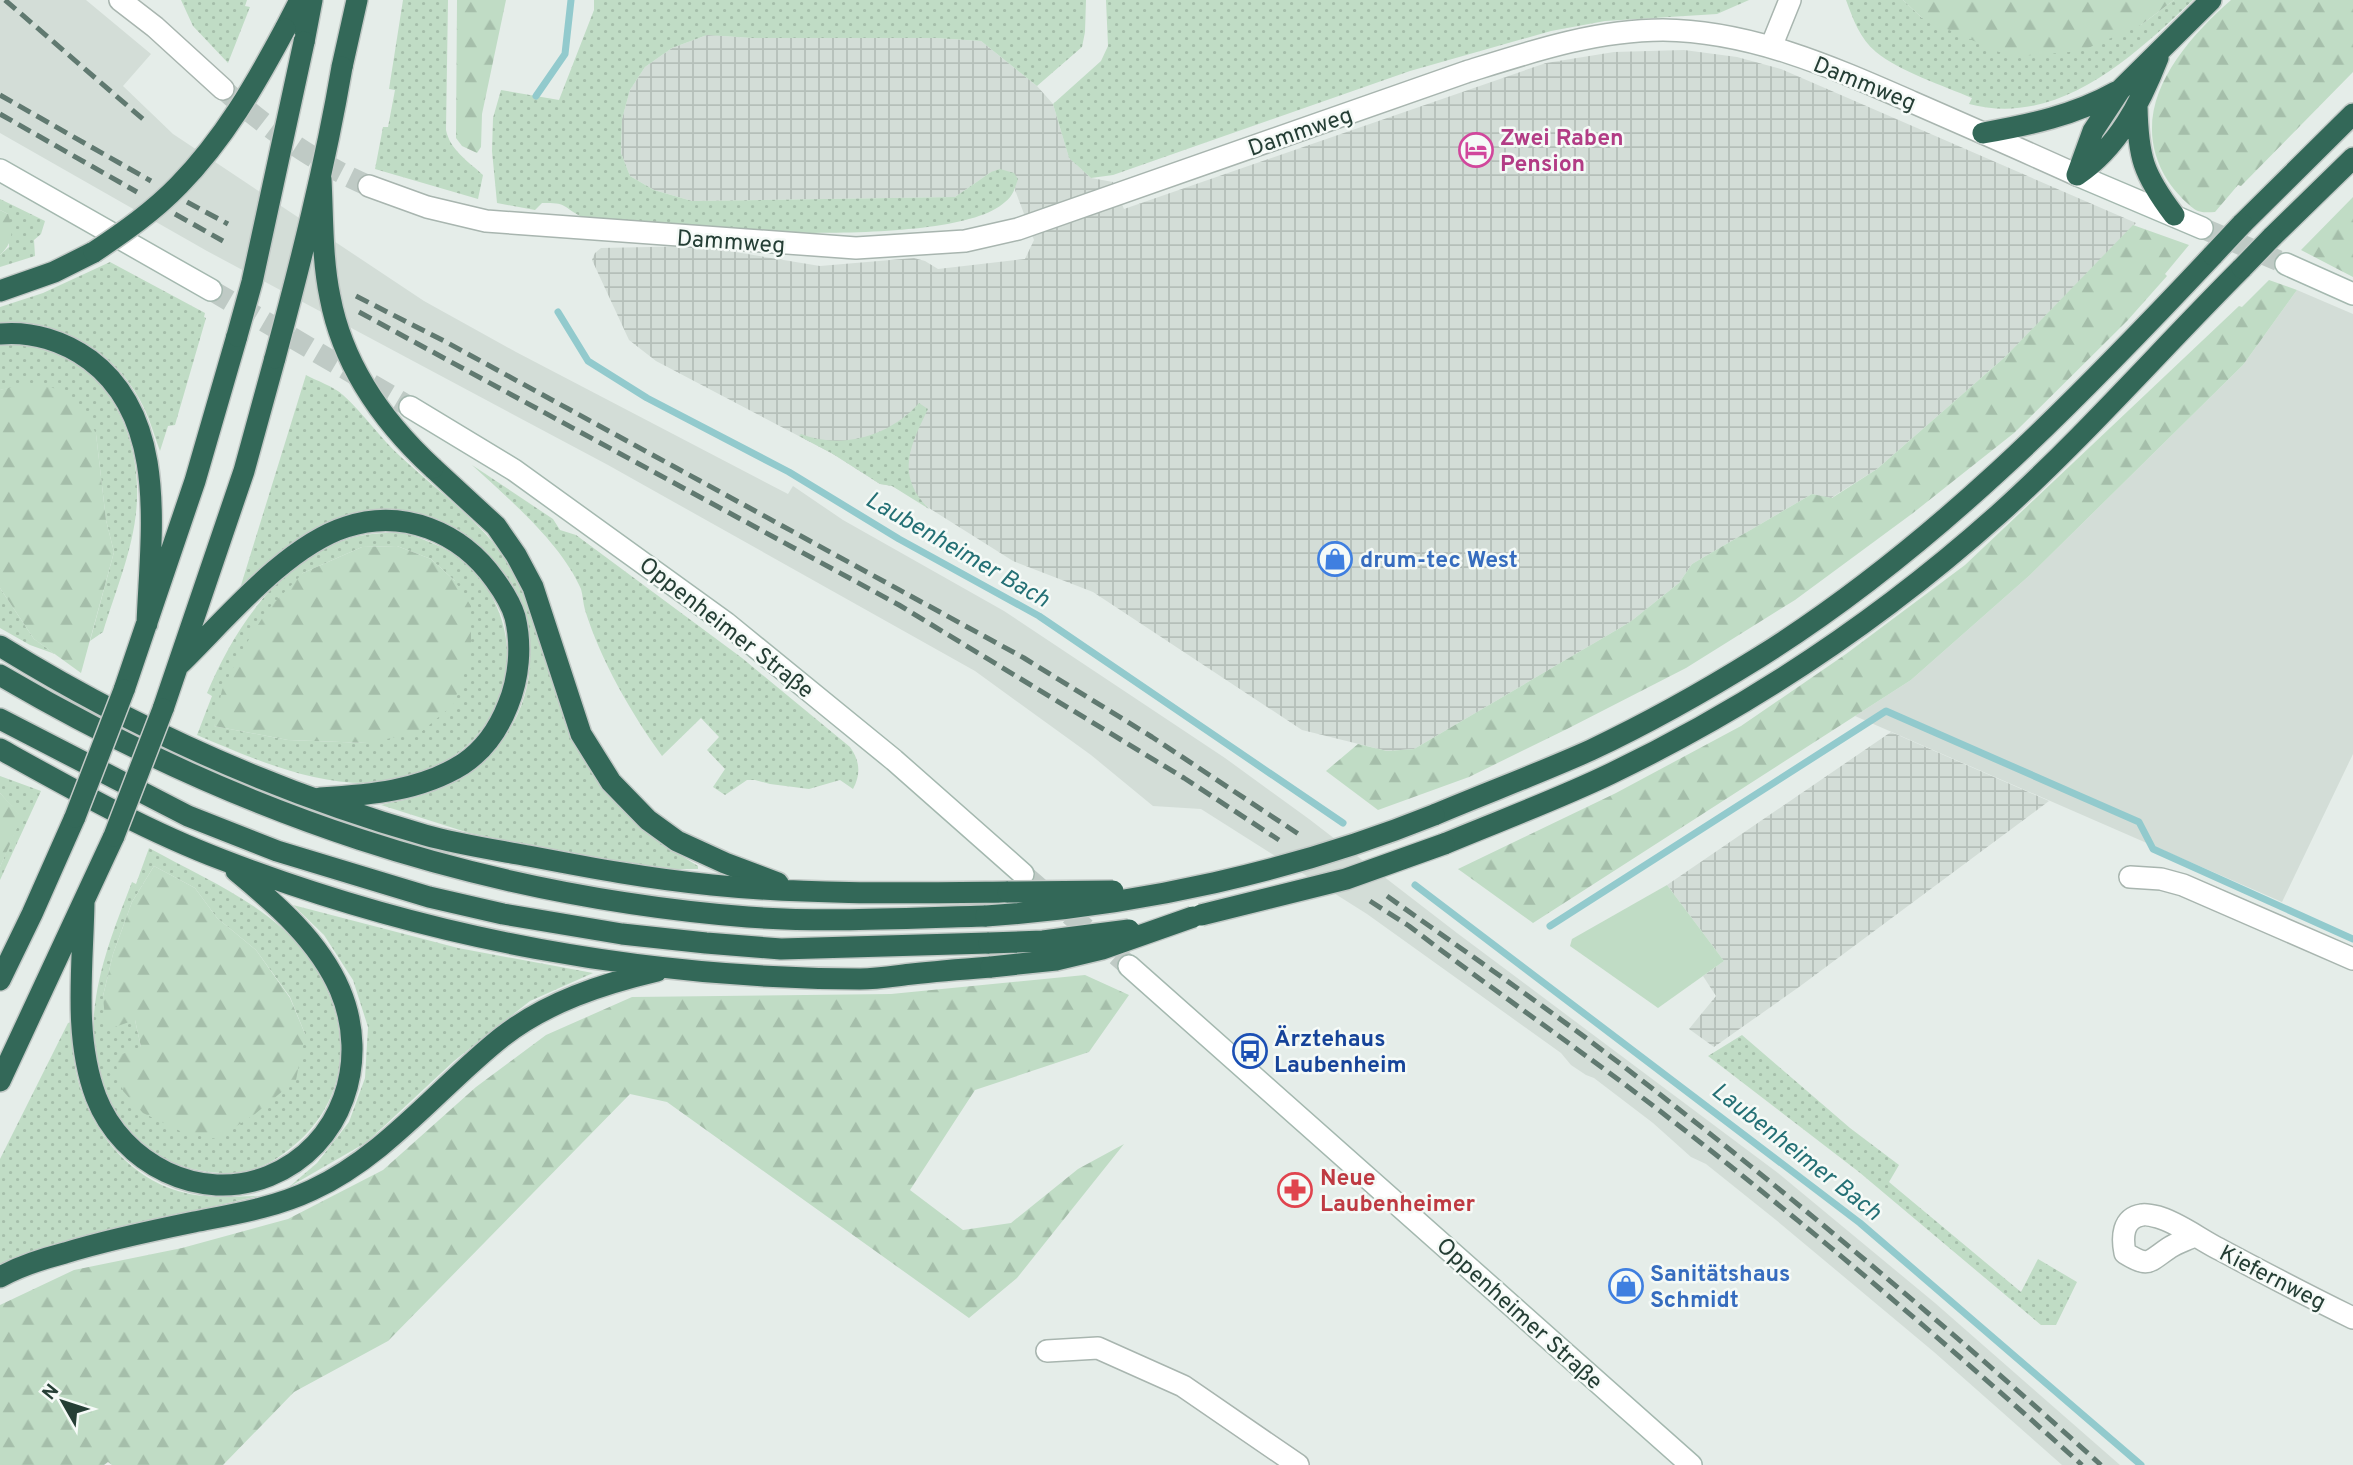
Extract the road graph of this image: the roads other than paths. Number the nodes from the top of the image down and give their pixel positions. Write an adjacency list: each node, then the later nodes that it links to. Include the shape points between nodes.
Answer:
1 (120, 0): 9 (street)
2 (136, 0): 9 (street)
3 (149, 0): 9 (street)
4 (300, 0): 26 (highway, bridge, via 238,113 177,187 94,252)
5 (313, 0): 30 (highway, bridge, via 252,282 195,481)
6 (357, 0): 20 (highway, bridge)
7 (1790, 0): 10 (street)
8 (2211, 0): 11 (highway)
9 (155, 27): 12 (street)
10 (1771, 47): 16 (street, Dammweg, via 1872,84); 21 (street, Dammweg, via 1662,30 1569,41 1466,72 1018,229 965,241 856,248 486,221)
11 (2160, 53): 13 (highway); 14 (highway)
12 (223, 89)
13 (2120, 90): 16 (highway, via 2040,122); 19 (highway, via 2093,131)
14 (2137, 106): 19 (highway, via 2104,153); 22 (highway, via 2142,161)
15 (2353, 114): 41 (highway, bridge, via 2109,366 1960,506 1893,562 1729,675 1592,749 1434,815 1334,851)
16 (1983, 133): 19 (street, Dammweg)
17 (2353, 158): 43 (highway, bridge, via 1999,514 1826,649 1716,718 1609,775 1346,879)
18 (6, 175): 25 (street)
19 (2077, 175): 22 (street, Dammweg)
20 (321, 179): 32 (highway, bridge, via 244,471); 40 (highway, bridge, via 330,296 347,355 372,400 433,468 496,526 521,562 543,614 581,734 611,782 648,820 677,841)
21 (369, 186)
22 (2174, 215): 23 (street, Dammweg)
23 (2202, 228)
24 (2286, 264): 27 (street)
25 (211, 290)
26 (0, 291)
27 (2353, 294)
28 (0, 334): 30 (highway, via 22,334 65,345 96,364 128,403 149,470)
29 (410, 407): 38 (street, Oppenheimer Straße, via 514,470 726,622)
30 (147, 624): 47 (highway, bridge, via 75,817)
31 (0, 646): 36 (highway, via 73,689 199,751)
32 (180, 664): 36 (highway, via 284,564 315,541 347,526 383,520 414,523 440,532 477,558 510,603 518,640 515,683 503,716 486,743 464,763 430,779 387,792); 42 (highway, bridge)
33 (0, 675): 41 (highway, bridge, via 179,768 277,811 485,876 556,892 750,917 822,920 986,916 1101,904)
34 (0, 719): 43 (highway, bridge, via 188,816 277,851 429,897 622,934 781,949 912,947 1043,941)
35 (0, 749): 37 (highway, via 156,831)
36 (312, 798): 40 (highway, via 427,836 608,872)
37 (220, 859): 42 (highway, via 270,899 315,950 339,988 350,1018 354,1050 348,1087 333,1121 309,1149 269,1176 220,1184 175,1177 133,1152 114,1129 90,1082 82,1035); 46 (highway, via 323,896 485,939)
38 (1023, 874)
39 (2130, 877): 44 (street, via 2183,885)
40 (800, 890): 41 (highway, bridge)
41 (1175, 890)
42 (84, 902): 48 (highway)
43 (1193, 917): 46 (highway, bridge, via 1102,949 991,967 863,979)
44 (2353, 959)
45 (1129, 966): 54 (street, Oppenheimer Straße)
46 (667, 968): 50 (highway, via 589,990 529,1019 503,1036 365,1158 313,1190 234,1216 93,1244)
47 (0, 980)
48 (0, 1081)
49 (2194, 1236): 51 (street, Kiefernweg)
50 (0, 1277)
51 (2353, 1318)
52 (1047, 1351): 53 (street, via 1098,1348 1183,1386)
53 (1298, 1465)
54 (1691, 1465)

